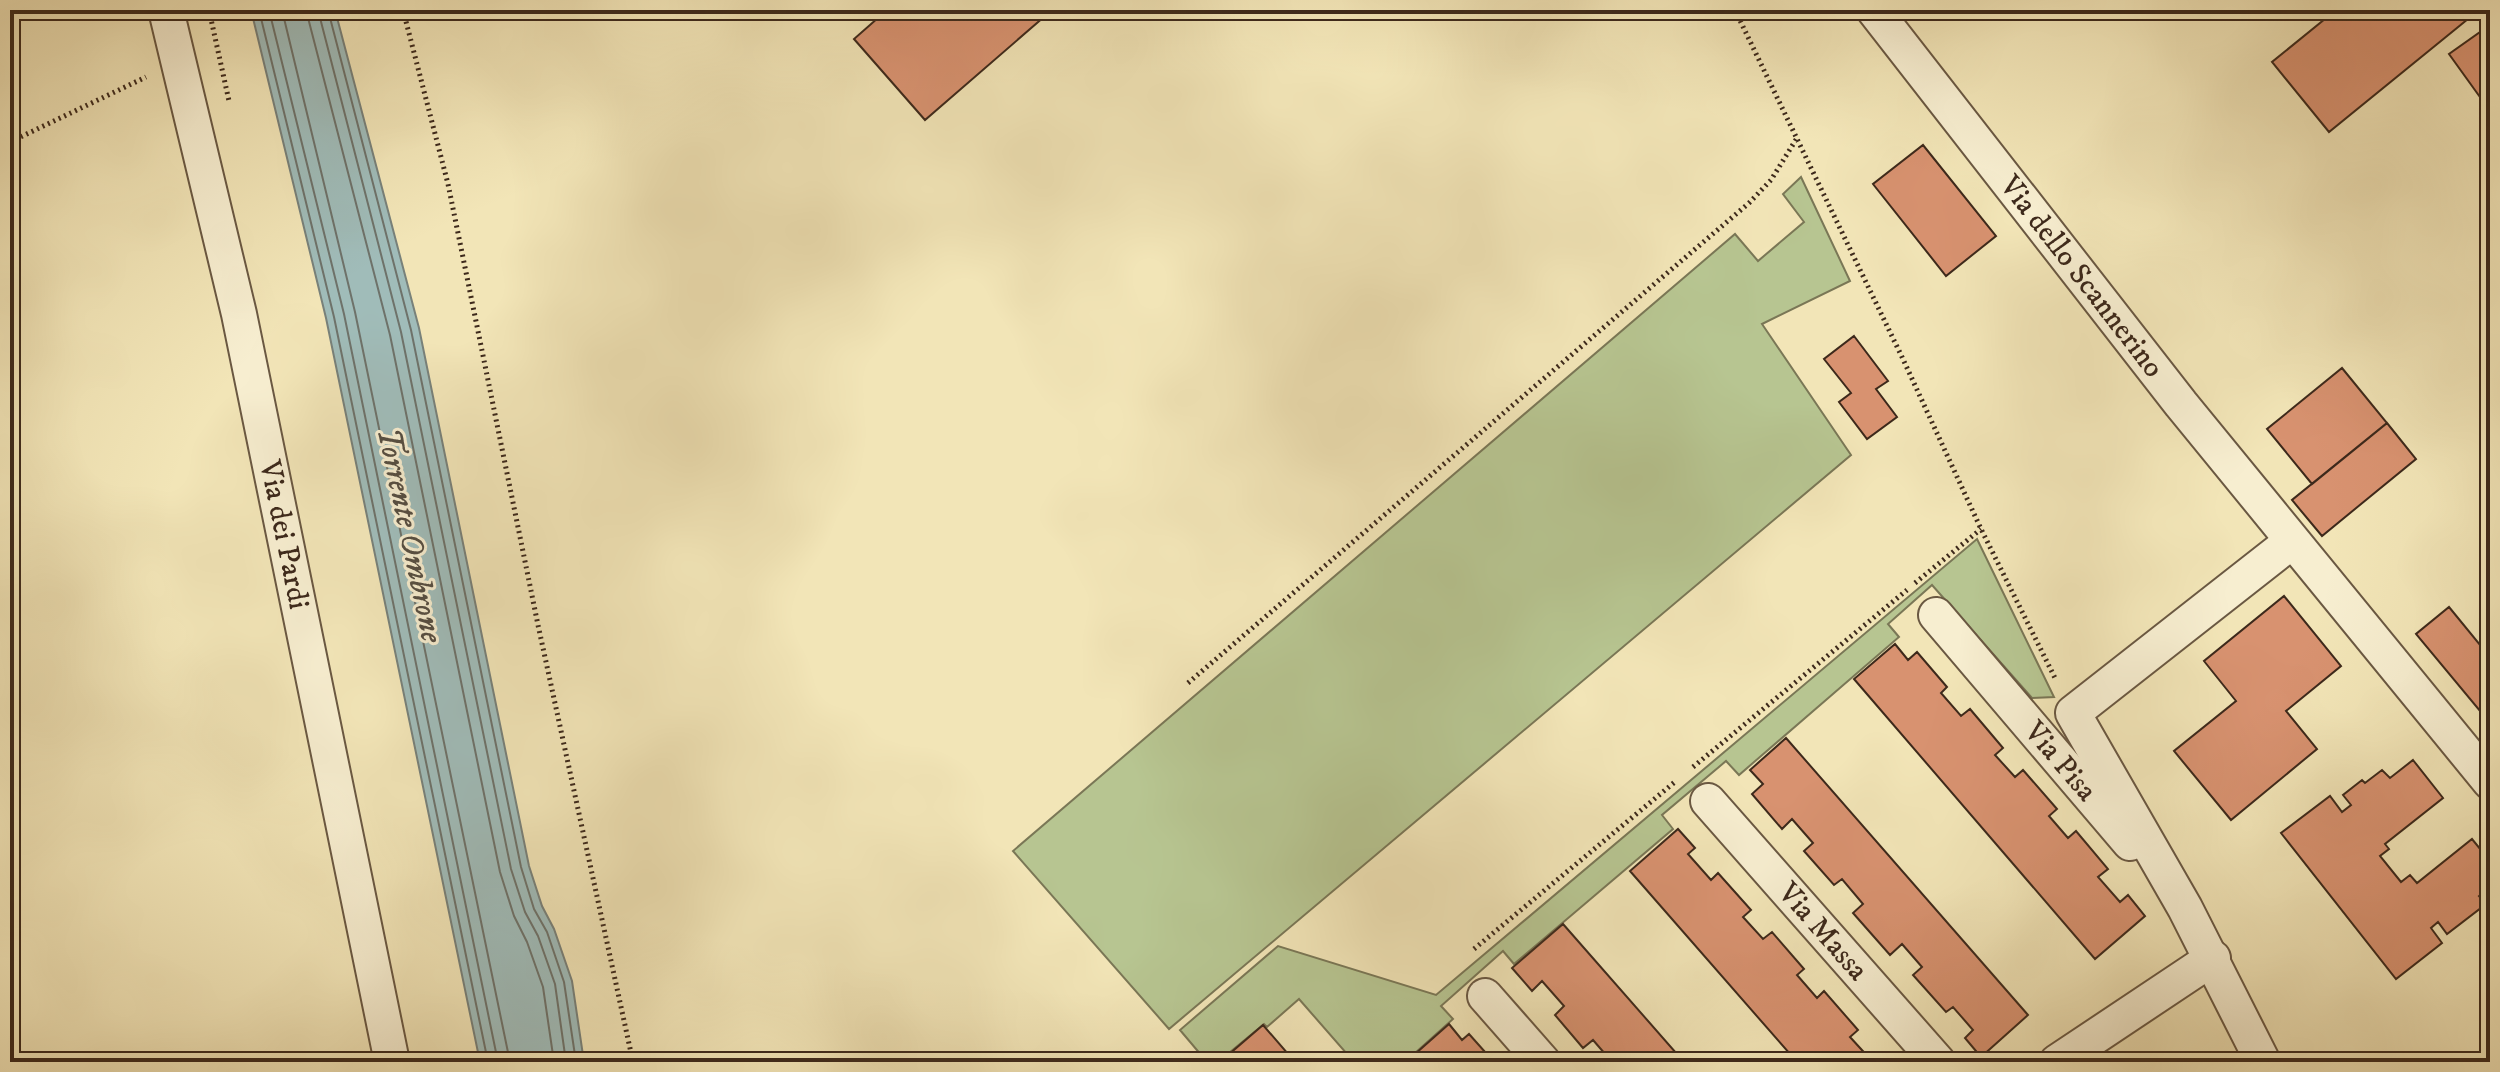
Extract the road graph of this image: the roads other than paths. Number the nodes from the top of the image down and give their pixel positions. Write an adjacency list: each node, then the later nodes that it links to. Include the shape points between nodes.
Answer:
1 (166, 10): 10 (street, Via dei Pardi, via 242,329)
2 (1874, 10): 3 (street, Via dello Scannerino)
3 (2291, 542): 5 (street, Via dello Scannerino); 7 (street, Via Pisa, via 2073,713)
4 (1936, 615): 7 (street, Via Pisa)
5 (2490, 782)
6 (1708, 801): 12 (street, Via Massa)
7 (2185, 908): 8 (street, Via Pisa)
8 (2213, 958): 13 (street); 14 (street, Via Pisa)
9 (1485, 996): 11 (street)
10 (392, 1062)
11 (1543, 1062)
12 (1938, 1062)
13 (2057, 1062)
14 (2263, 1062)

